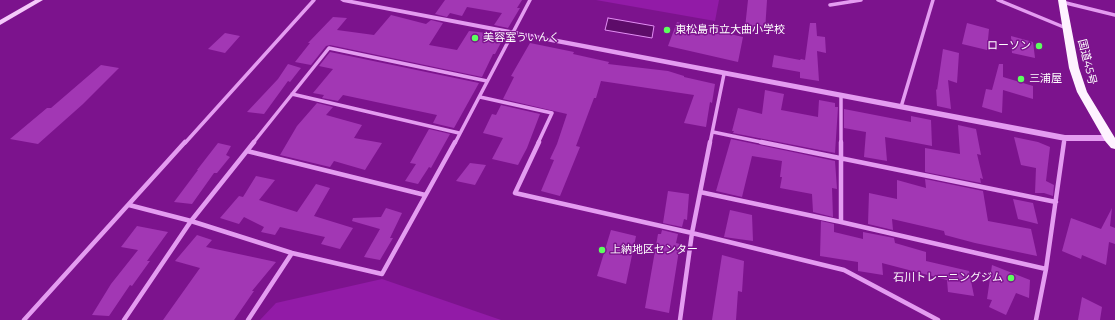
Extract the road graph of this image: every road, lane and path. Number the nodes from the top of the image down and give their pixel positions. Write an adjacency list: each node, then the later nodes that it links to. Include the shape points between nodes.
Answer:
1 (40, 0): 11 (main road)
2 (314, 0): 29 (street)
3 (343, 0): 13 (street)
4 (530, 0): 13 (street)
5 (861, 0): 9 (street)
6 (933, 0): 19 (street)
7 (998, 0): 12 (street)
8 (1062, 1): 10 (street); 12 (highway, 国道45号)
9 (830, 5)
10 (1115, 15)
11 (0, 23)
12 (1066, 28): 23 (highway, 国道45号, via 1082,92)
13 (512, 32): 14 (street); 15 (street)
14 (724, 74): 17 (street); 20 (street)
15 (487, 81): 16 (street, via 329,48); 18 (street)
16 (292, 94): 21 (street); 24 (street)
17 (841, 96): 19 (street); 25 (street)
18 (480, 97): 21 (street); 32 (street, via 552,113 515,193)
19 (901, 107): 22 (street)
20 (713, 132): 25 (street); 26 (street)
21 (459, 133): 27 (street)
22 (1065, 138): 23 (street); 28 (street)
23 (1112, 142)
24 (247, 151): 27 (street); 30 (street)
25 (841, 158): 28 (street); 31 (street)
26 (700, 192): 31 (street); 32 (street)
27 (425, 195): 33 (street, via 382,274)
28 (1056, 202): 34 (street)
29 (129, 205): 30 (street); 35 (street)
30 (191, 221): 33 (street); 36 (street)
31 (841, 222): 34 (street)
32 (692, 233): 38 (street); 39 (street, via 844,270)
33 (292, 253): 37 (street)
34 (1046, 269): 40 (street)
35 (24, 320)
36 (124, 320)
37 (248, 320)
38 (680, 320)
39 (938, 320)
40 (1036, 320)

